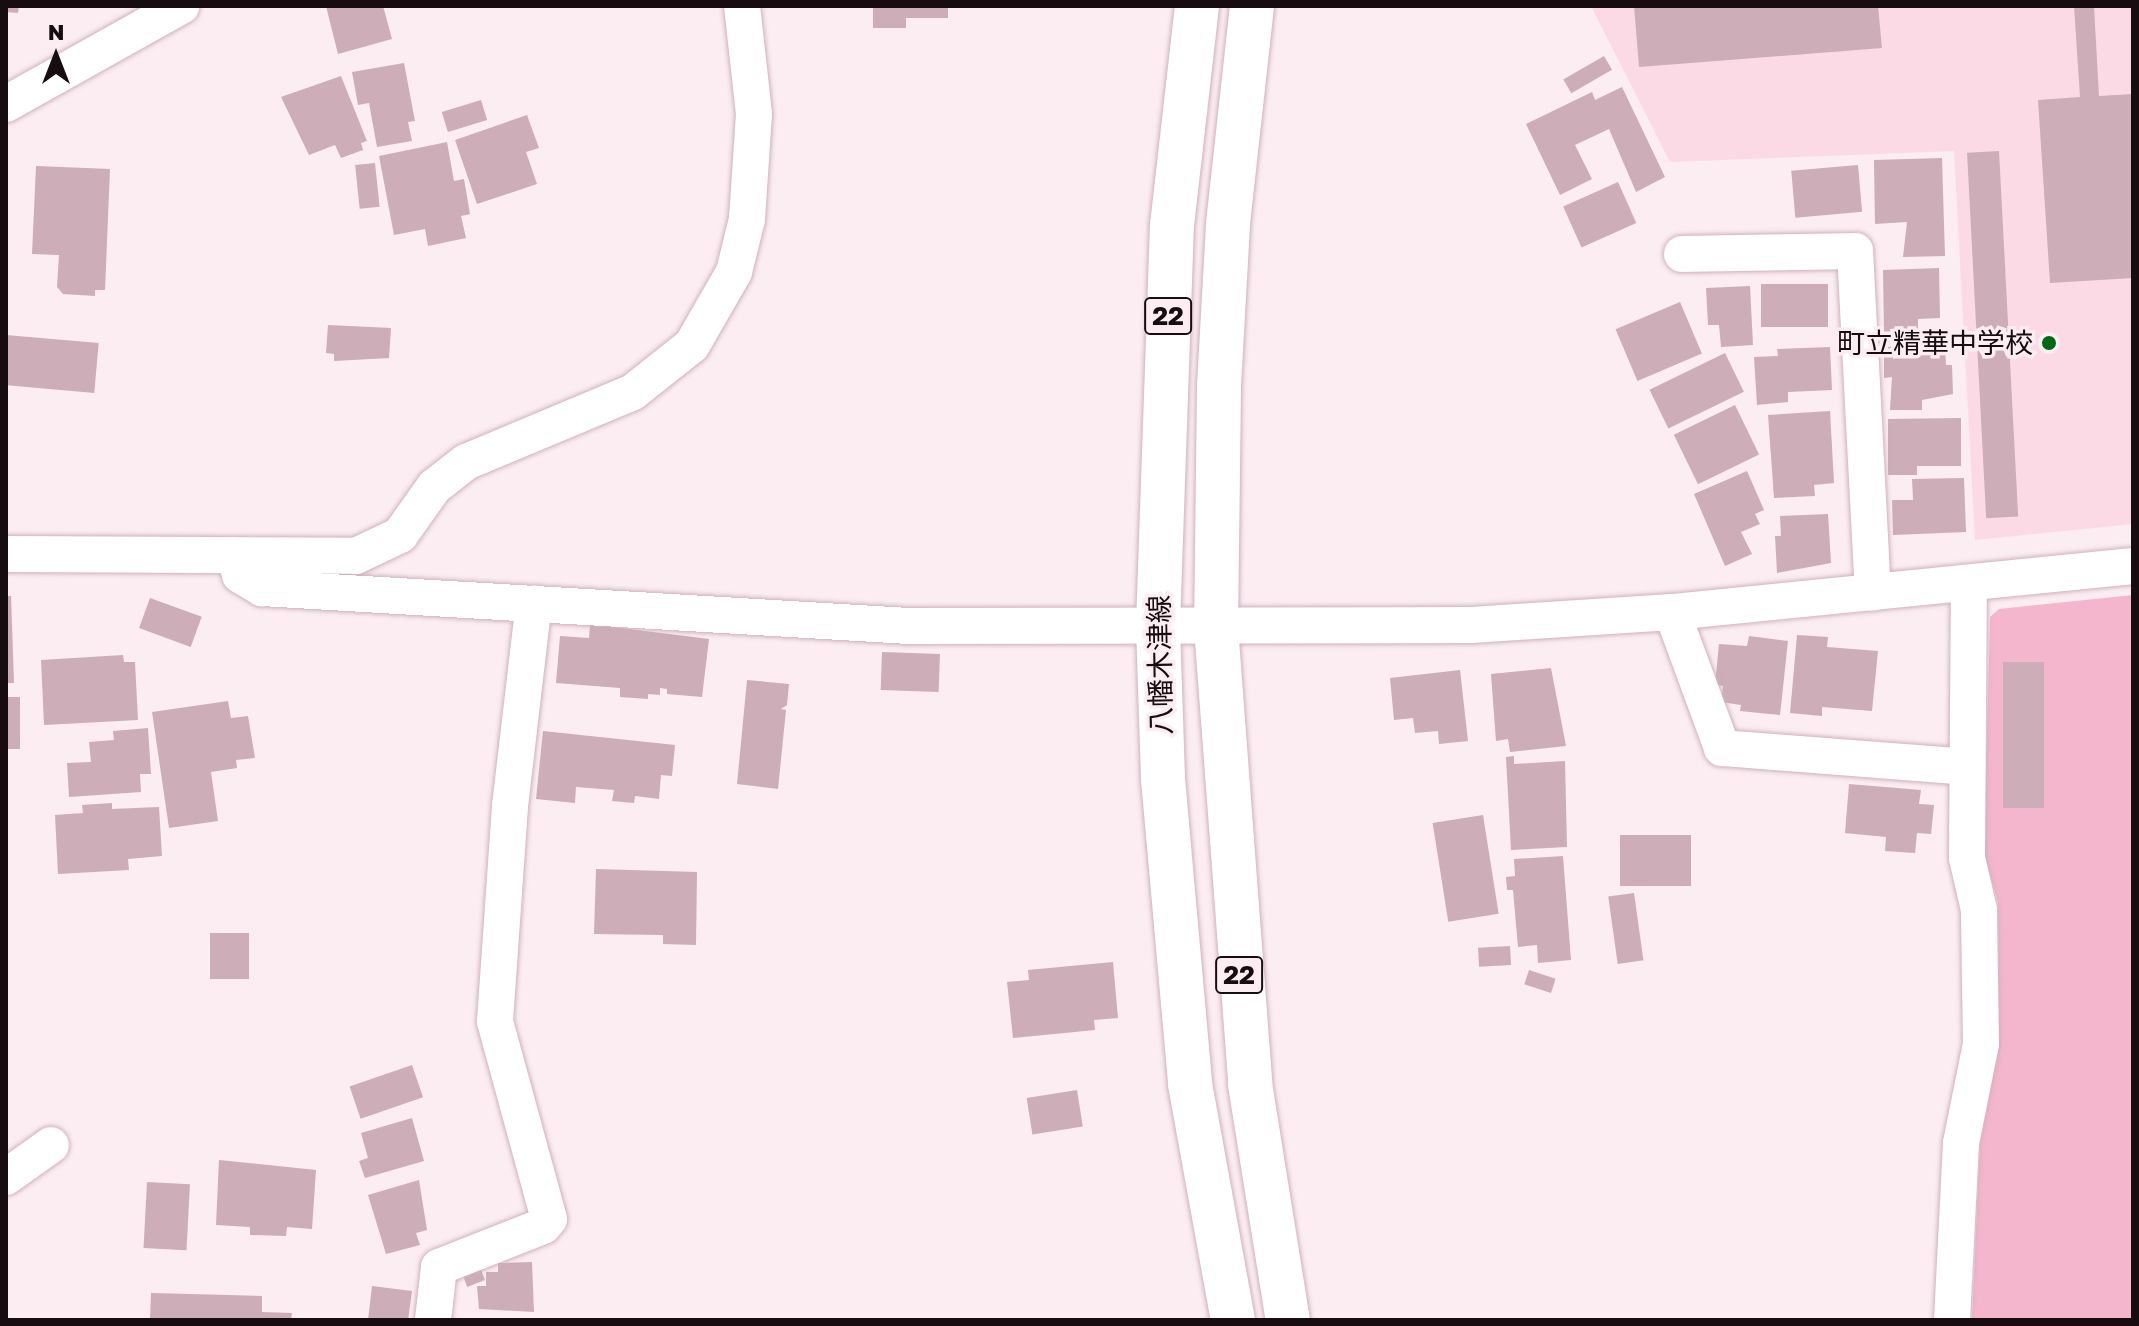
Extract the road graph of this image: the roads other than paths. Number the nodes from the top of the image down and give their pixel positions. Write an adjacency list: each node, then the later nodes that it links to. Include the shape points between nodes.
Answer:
1 (181, 6): 5 (street)
2 (742, 6): 8 (street, via 754,114 747,219 734,272 692,345 633,392 466,462 434,487 400,535 356,556)
3 (1197, 6): 14 (main road, 八幡木津線 / 22, via 1172,224)
4 (1252, 6): 15 (main road, 八幡木津線 / 22, via 1228,225 1219,387)
5 (6, 104)
6 (1682, 254): 11 (street, via 1855,251)
7 (6, 554): 8 (street)
8 (234, 555): 12 (street, via 240,575 262,588)
9 (2133, 566): 10 (street)
10 (1969, 584): 11 (street); 16 (street)
11 (1873, 593): 13 (street)
12 (534, 603): 14 (street, via 910,626); 19 (street, via 510,806 495,1021 549,1219 543,1226 439,1267)
13 (1672, 612): 15 (street, via 1471,625); 16 (street, via 1722,748)
14 (1158, 627): 15 (street); 20 (main road, 八幡木津線 / 22, via 1163,779 1190,1084)
15 (1216, 627): 21 (main road, 八幡木津線 / 22, via 1250,1084)
16 (1967, 767): 22 (street, via 1967,858 1979,910 1981,1044 1961,1143)
17 (51, 1145): 18 (street)
18 (6, 1177)
19 (433, 1320)
20 (1233, 1320)
21 (1288, 1320)
22 (1952, 1320)

